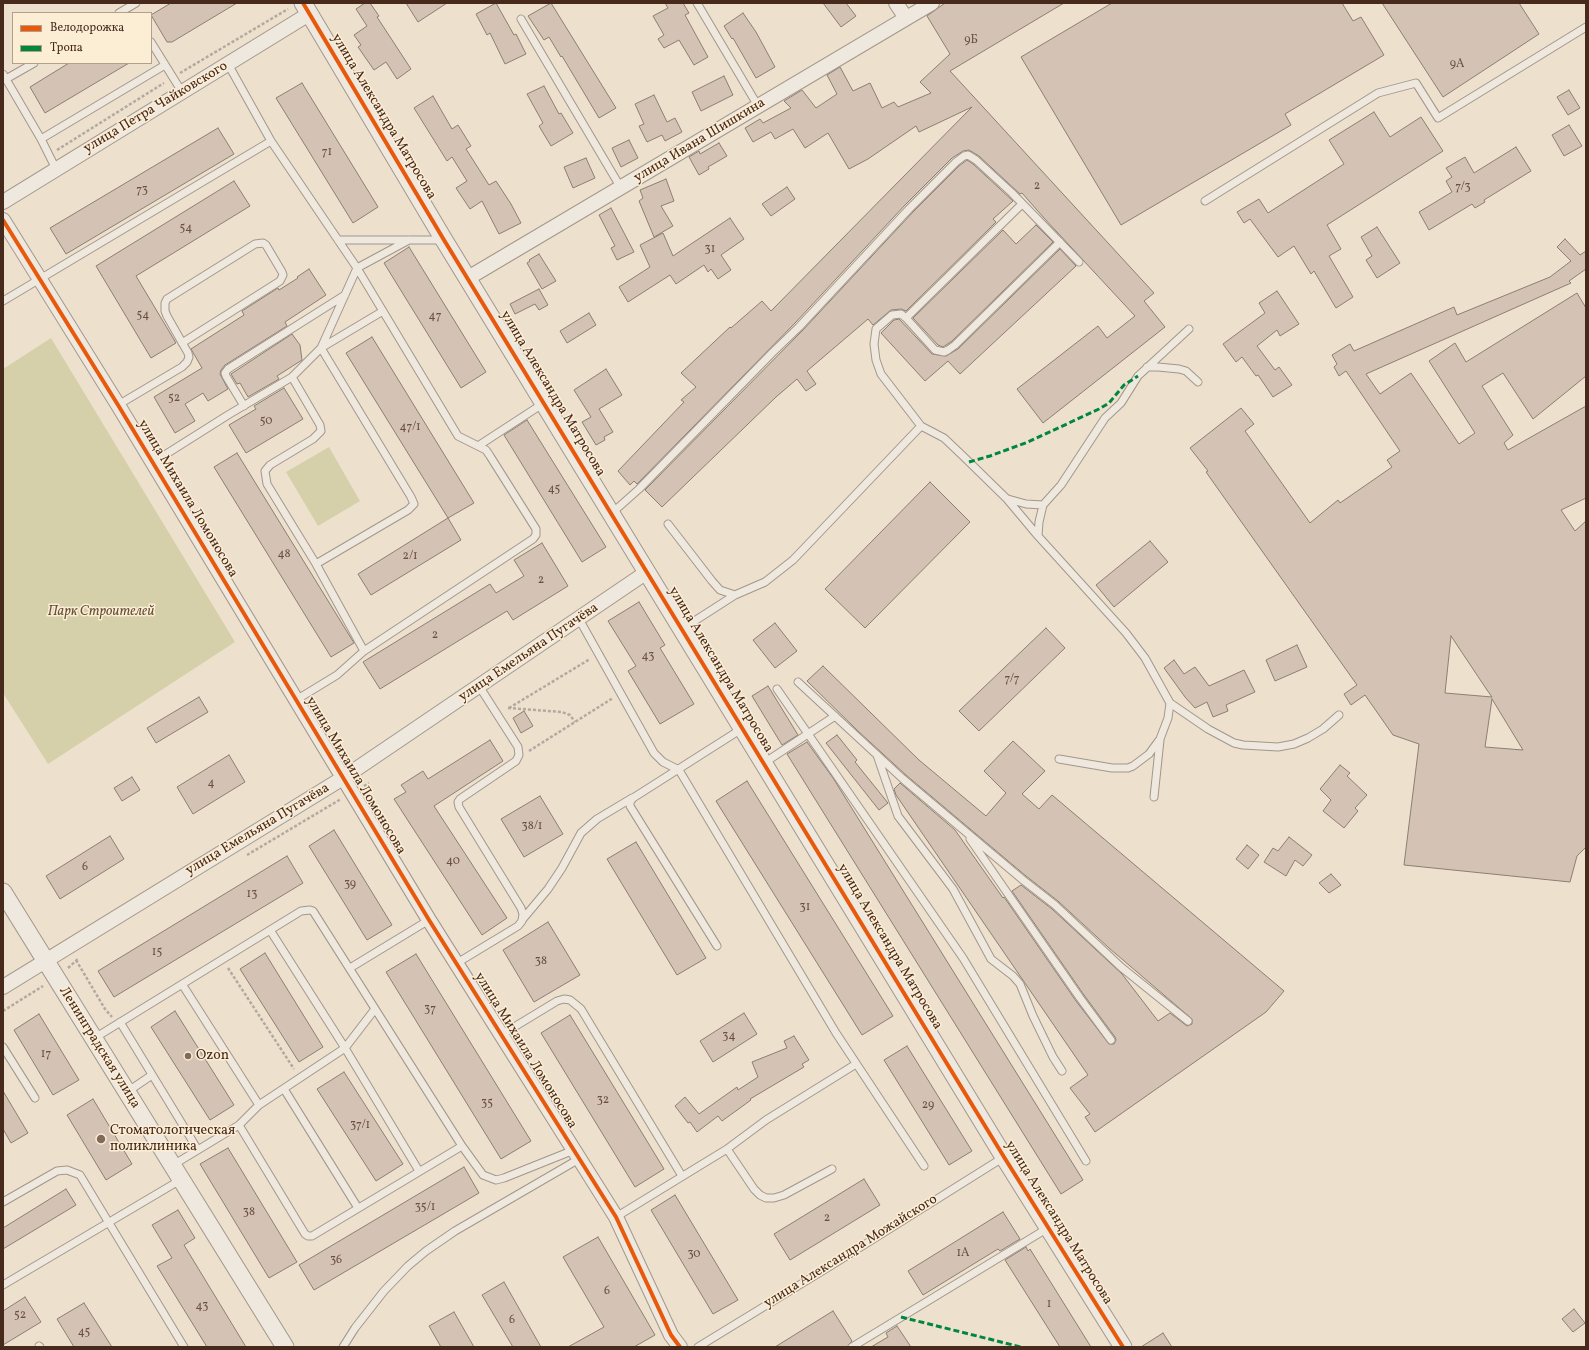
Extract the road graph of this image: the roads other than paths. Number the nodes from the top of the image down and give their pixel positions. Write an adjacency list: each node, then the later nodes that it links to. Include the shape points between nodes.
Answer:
1 (136, 3): 6 (lane)
2 (697, 3): 16 (lane)
3 (896, 3): 7 (street)
4 (932, 3): 7 (street, улица Ивана Шишкина)
5 (305, 6): 12 (street, улица Петра Чайковского); 27 (street, улица Александра Матросова)
6 (131, 10)
7 (906, 18): 16 (street, улица Ивана Шишкина)
8 (521, 19): 20 (lane)
9 (1586, 27): 21 (lane, via 1438,118 1416,83 1378,93)
10 (152, 44): 13 (lane)
11 (32, 64): 14 (lane)
12 (228, 64): 15 (street, улица Петра Чайковского); 18 (lane)
13 (165, 65): 15 (lane); 17 (lane)
14 (5, 77): 17 (lane)
15 (182, 92): 19 (street, улица Петра Чайковского)
16 (758, 106): 20 (street, улица Ивана Шишкина)
17 (41, 139): 19 (lane)
18 (271, 141): 25 (lane); 32 (lane)
19 (56, 169): 22 (street, улица Петра Чайковского)
20 (620, 188): 31 (street, улица Ивана Шишкина)
21 (1205, 201)
22 (3, 202)
23 (1022, 204): 28 (lane); 36 (lane); 51 (lane, via 972,156 961,158 909,209 800,327 639,489)
24 (3, 220): 32 (street, улица Михаила Ломоносова)
25 (338, 240): 26 (lane); 30 (lane)
26 (409, 240): 27 (lane); 30 (lane)
27 (444, 240): 31 (street, улица Александра Матросова)
28 (1060, 242): 29 (lane); 36 (lane, via 955,345 944,352 935,350)
29 (1079, 262)
30 (357, 268): 33 (lane); 35 (lane)
31 (468, 278): 43 (street, улица Александра Матросова)
32 (41, 279): 34 (lane); 44 (street, улица Михаила Ломоносова)
33 (345, 295): 39 (lane); 45 (lane, via 228,369 226,376)
34 (3, 301)
35 (383, 311): 39 (lane); 47 (lane, via 458,436)
36 (906, 318): 46 (lane, via 901,314 892,315 876,329 876,360 881,374)
37 (1189, 329): 40 (lane)
38 (182, 343): 38 (lane, via 165,311 167,299 255,244 266,245 282,272 280,281); 44 (lane, via 189,357 182,367)
39 (321, 348): 41 (lane); 54 (lane, via 414,504 412,508)
40 (1147, 368): 42 (lane, via 1179,369 1186,371); 50 (lane, via 1138,376 1121,403 1105,418 1061,485)
41 (292, 377): 45 (lane); 54 (lane, via 321,431 313,439 270,465 265,471 265,477 266,484)
42 (1198, 382)
43 (544, 403): 47 (lane); 51 (street, улица Александра Матросова)
44 (118, 405): 48 (street, улица Михаила Ломоносова)
45 (244, 406): 48 (lane)
46 (921, 426): 49 (lane, via 944,438); 56 (lane, via 793,560 765,582)
47 (478, 446): 59 (lane, via 486,450 490,456 536,529 536,535)
48 (152, 464): 63 (street, улица Михаила Ломоносова)
49 (1007, 499): 50 (lane); 53 (lane)
50 (1043, 506): 53 (lane)
51 (611, 513): 55 (street, улица Александра Матросова)
52 (668, 524): 56 (lane, via 720,590)
53 (1038, 536): 64 (lane, via 1145,658)
54 (316, 564): 59 (lane)
55 (648, 572): 57 (street, улица Емельяна Пугачёва); 58 (street, улица Александра Матросова)
56 (735, 595): 58 (lane)
57 (579, 619): 61 (street, улица Емельяна Пугачёва); 73 (lane, via 654,753 663,762)
58 (682, 629): 67 (street, улица Александра Матросова)
59 (364, 651): 63 (lane, via 337,675)
60 (798, 682): 66 (lane)
61 (479, 686): 74 (street, улица Емельяна Пугачёва); 80 (lane, via 518,747 518,757 458,802 521,908)
62 (776, 688): 68 (lane)
63 (296, 700): 74 (street, улица Михаила Ломоносова)
64 (1170, 703): 65 (lane, via 1234,743 1251,747 1294,744 1323,729); 69 (lane, via 1168,718)
65 (1339, 715)
66 (835, 716): 68 (lane); 70 (lane)
67 (743, 728): 72 (street, улица Александра Матросова); 73 (lane)
68 (808, 734): 72 (lane); 109 (lane, via 963,958)
69 (1160, 739): 71 (lane, via 1143,760 1128,768 1112,768); 75 (lane)
70 (876, 753): 77 (lane); 97 (lane, via 898,816 953,889 991,959 1020,984 1053,1057)
71 (1059, 759)
72 (764, 764): 108 (street, улица Александра Матросова)
73 (679, 770): 76 (lane); 96 (lane)
74 (343, 778): 79 (street, улица Михаила Ломоносова); 83 (street, улица Емельяна Пугачёва)
75 (1154, 797)
76 (632, 798): 80 (lane, via 581,833 562,868); 82 (lane, via 630,806)
77 (964, 831): 89 (lane, via 1057,906 1121,967); 93 (lane)
78 (3, 892): 83 (street, Ленинградская улица)
79 (429, 920): 84 (street, улица Михаила Ломоносова); 85 (lane)
80 (522, 920): 84 (lane, via 506,934)
81 (270, 930): 85 (lane, via 301,911 313,911); 86 (lane); 95 (lane)
82 (717, 946)
83 (45, 961): 87 (street, улица Емельяна Пугачёва); 92 (street, Ленинградская улица)
84 (457, 963): 91 (street, улица Михаила Ломоносова)
85 (350, 968): 88 (lane)
86 (182, 984): 90 (lane); 102 (lane)
87 (3, 987)
88 (375, 1009): 95 (lane); 104 (lane)
89 (1188, 1021)
90 (120, 1022): 92 (lane); 98 (lane)
91 (501, 1035): 107 (street, улица Михаила Ломоносова); 114 (lane, via 557,1001 570,1000 581,1009)
92 (93, 1039): 100 (street, Ленинградская улица)
93 (1111, 1040)
94 (3, 1047): 101 (lane)
95 (345, 1048): 99 (lane); 112 (lane)
96 (856, 1064): 105 (lane, via 766,1120); 110 (lane)
97 (1062, 1070)
98 (152, 1075): 100 (lane); 106 (lane)
99 (284, 1089): 102 (lane); 116 (lane)
100 (126, 1092): 113 (street, Ленинградская улица)
101 (35, 1098)
102 (259, 1105): 103 (lane)
103 (239, 1125): 106 (lane); 116 (lane, via 305,1234 312,1236)
104 (462, 1146): 107 (lane, via 484,1175 496,1180); 112 (lane)
105 (727, 1149): 111 (lane, via 754,1189 766,1198 784,1195); 114 (lane)
106 (198, 1150): 113 (lane)
107 (576, 1154): 117 (street, улица Михаила Ломоносова); 123 (lane, via 426,1251 384,1291)
108 (1004, 1157): 119 (street, улица Александра Матросова); 125 (lane, улица Александра Можайского)
109 (1086, 1161)
110 (924, 1166)
111 (832, 1169)
112 (419, 1171): 116 (lane)
113 (177, 1172): 118 (lane); 122 (street, Ленинградская улица)
114 (682, 1176): 117 (lane)
115 (3, 1202): 118 (lane, via 46,1176 67,1170 80,1175)
116 (358, 1208)
117 (616, 1217): 124 (street, улица Михаила Ломоносова, via 671,1335)
118 (109, 1222): 120 (lane); 121 (lane)
119 (1048, 1228): 126 (lane); 127 (street, улица Александра Матросова)
120 (3, 1285)
121 (184, 1347)
122 (285, 1347)
123 (343, 1347)
124 (680, 1347)
125 (698, 1347)
126 (852, 1347)
127 (1123, 1347)

